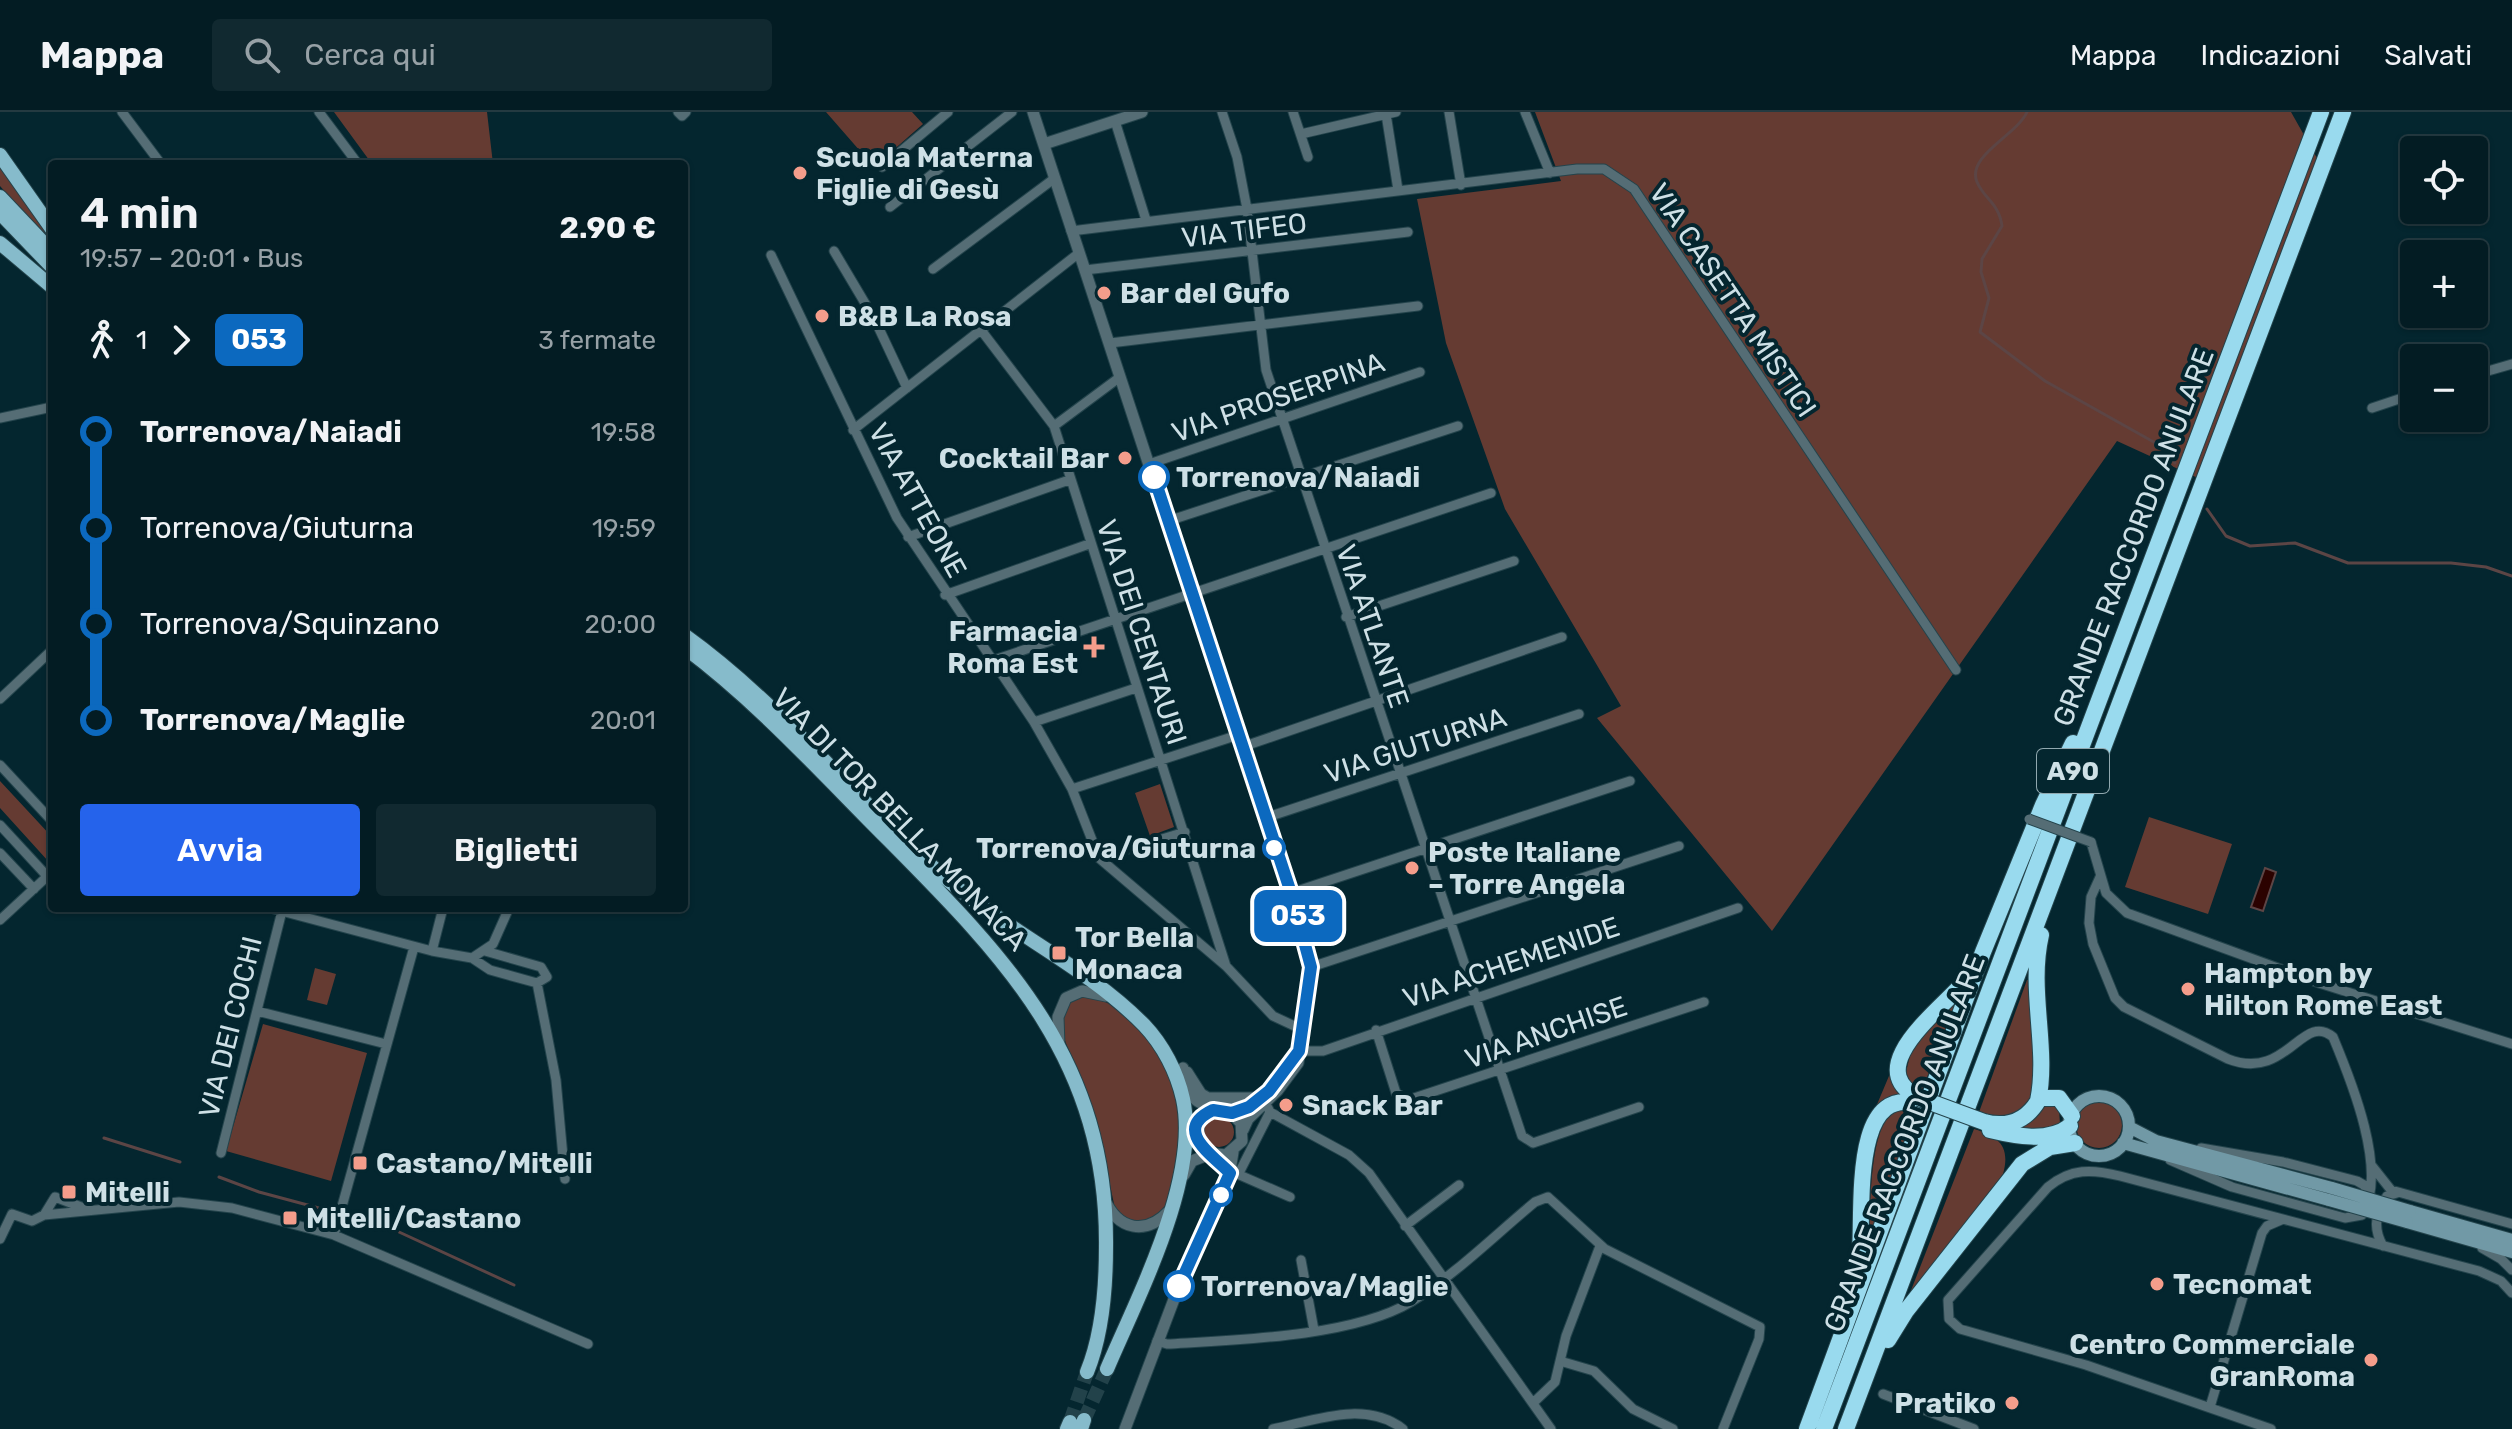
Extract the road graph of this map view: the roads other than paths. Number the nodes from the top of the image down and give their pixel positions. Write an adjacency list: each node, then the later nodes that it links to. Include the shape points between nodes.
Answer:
1 (122, 112): 19 (street)
2 (319, 112): 20 (street)
3 (948, 112): 21 (street)
4 (1012, 112): 27 (street)
5 (1033, 112): 16 (street)
6 (1142, 112): 14 (street)
7 (1222, 112): 28 (street, VIA ATLANTE)
8 (1293, 112): 15 (street)
9 (1449, 112): 24 (street)
10 (1525, 112): 22 (street)
11 (2321, 112): 80 (highway, GRANDE RACCORDO ANULARE / A90)
12 (2343, 112): 105 (highway, GRANDE RACCORDO ANULARE / A90)
13 (1391, 113): 15 (street); 25 (street)
14 (1115, 121): 16 (street); 30 (street)
15 (1301, 134): 18 (street)
16 (1044, 144): 23 (street)
17 (0, 155): 31 (main road)
18 (1308, 157)
19 (158, 160)
20 (355, 160)
21 (882, 167)
22 (1550, 173): 24 (street, VIA CASETTA MISTICI); 79 (street, VIA CASETTA MISTICI, via 1604,169 1634,189)
23 (1055, 178): 32 (street); 41 (street)
24 (1461, 185): 25 (street, VIA CASETTA MISTICI)
25 (1398, 190): 28 (street, VIA CASETTA MISTICI)
26 (0, 197): 35 (main road)
27 (890, 207)
28 (1247, 209): 30 (street, VIA CASETTA MISTICI); 37 (street, VIA ATLANTE)
29 (0, 213): 40 (main road)
30 (1146, 220): 32 (street, VIA CASETTA MISTICI)
31 (48, 223)
32 (1071, 231): 38 (street)
33 (1408, 232): 37 (street, VIA TIFEO)
34 (0, 243): 43 (main road)
35 (48, 248)
36 (834, 251): 52 (street)
37 (1253, 252): 42 (street, VIA TIFEO); 45 (street, VIA ATLANTE)
38 (1079, 253): 42 (street); 46 (street)
39 (771, 255): 60 (street, VIA ATTEONE)
40 (48, 263)
41 (933, 269)
42 (1085, 270): 47 (street)
43 (48, 284)
44 (1418, 306): 45 (street)
45 (1260, 325): 47 (street); 57 (street, VIA ATLANTE)
46 (981, 330): 52 (street); 58 (street, VIA DEI CENTAURI)
47 (1110, 343): 51 (street)
48 (2512, 364): 49 (street)
49 (2488, 371)
50 (1420, 372): 57 (street, VIA PROSERPINA)
51 (1120, 377): 58 (street); 61 (street)
52 (907, 388): 60 (street)
53 (2400, 399): 55 (street)
54 (48, 408): 56 (street)
55 (2372, 408)
56 (0, 418)
57 (1281, 421): 61 (street, VIA PROSERPINA); 62 (street, VIA ATLANTE)
58 (1054, 426): 63 (street, VIA DEI CENTAURI)
59 (1458, 426): 62 (street)
60 (853, 430): 66 (street, VIA ATTEONE)
61 (1149, 464): 65 (street)
62 (1301, 478): 65 (street); 68 (street, VIA ATLANTE)
63 (1069, 480): 66 (street); 67 (street, VIA DEI CENTAURI)
64 (1491, 493): 68 (street)
65 (1168, 521): 70 (street)
66 (908, 537): 71 (street, VIA ATTEONE)
67 (1089, 544): 71 (street); 73 (street, VIA DEI CENTAURI)
68 (1324, 549): 70 (street); 72 (street, VIA ATLANTE)
69 (1514, 561): 72 (street)
70 (1191, 594): 73 (street); 86 (street)
71 (945, 595): 78 (street, VIA ATTEONE)
72 (1346, 617): 83 (street, VIA ATLANTE)
73 (1114, 620): 78 (street); 81 (street, VIA DEI CENTAURI)
74 (1562, 637): 83 (street)
75 (688, 638): 124 (main road, VIA DI TOR BELLA MONACA, via 779,714 947,879)
76 (688, 650): 132 (main road, VIA DI TOR BELLA MONACA, via 779,729 987,941 1030,996)
77 (48, 654): 82 (street)
78 (991, 661): 85 (street, VIA ATTEONE)
79 (1956, 670)
80 (2106, 682): 118 (highway, via 2052,783); 200 (highway, GRANDE RACCORDO ANULARE / A90)
81 (1136, 688): 85 (street); 88 (street, VIA DEI CENTAURI)
82 (0, 699)
83 (1376, 702): 87 (street); 90 (street, VIA ATLANTE)
84 (1579, 714): 90 (street, VIA GIUTURNA)
85 (1034, 722): 92 (street, VIA ATTEONE)
86 (1238, 735): 87 (street); 88 (street)
87 (1242, 747): 94 (street)
88 (1161, 759): 92 (street); 97 (street, VIA DEI CENTAURI)
89 (0, 765): 93 (street)
90 (1399, 774): 94 (street, VIA GIUTURNA); 99 (street, VIA ATLANTE)
91 (1630, 781): 99 (street)
92 (1072, 789): 101 (street, VIA ATTEONE)
93 (48, 817)
94 (1265, 818): 107 (street)
95 (2029, 819): 104 (street, bridge, via 2091,842)
96 (0, 825): 102 (street)
97 (1185, 832): 101 (street); 120 (street, VIA DEI CENTAURI)
98 (1679, 846): 114 (street)
99 (1425, 850): 107 (street); 114 (street, VIA ATLANTE)
100 (0, 853): 106 (street)
101 (1099, 858): 120 (street, VIA ATTEONE)
102 (48, 872)
103 (48, 876): 106 (street)
104 (2100, 877): 131 (street, via 2115,905 2148,922); 153 (street, via 2091,897 2090,933 2121,1005 2246,1064 2275,1060 2310,1031 2328,1033 2369,1145)
105 (2053, 883): 136 (highway, via 2035,973); 189 (highway, GRANDE RACCORDO ANULARE / A90)
106 (34, 889): 113 (street)
107 (1291, 893): 121 (street)
108 (1738, 908): 123 (street, VIA ACHEMENIDE)
109 (282, 912): 126 (street, VIA DEI COCHI)
110 (286, 912): 115 (street)
111 (442, 912): 116 (street)
112 (507, 912): 117 (street)
113 (0, 920)
114 (1451, 923): 121 (street); 123 (street, VIA ATLANTE)
115 (414, 947): 116 (street); 130 (street)
116 (432, 951): 119 (street)
117 (485, 951): 119 (street); 122 (street, via 544,968 547,979)
118 (1983, 952): 137 (highway, via 1963,985 1903,1051 1899,1078); 184 (highway)
119 (472, 958): 122 (street, via 490,970)
120 (1226, 966): 127 (street, VIA ATTEONE, via 1273,1016)
121 (1311, 967): 127 (street)
122 (537, 983): 156 (street, via 556,1080)
123 (1474, 998): 128 (street, VIA ACHEMENIDE); 135 (street, VIA ATLANTE)
124 (1114, 999): 129 (main road, VIA DI TOR BELLA MONACA); 132 (street, via 1091,991 1069,994 1058,1013)
125 (1704, 1002): 135 (street, VIA ANCHISE)
126 (257, 1011): 130 (street); 151 (street, VIA DEI COCHI)
127 (1303, 1030): 133 (street)
128 (1376, 1030): 133 (street, VIA ACHEMENIDE, via 1318,1052); 135 (street, VIA ANCHISE, via 1402,1100)
129 (1158, 1042): 134 (street); 158 (main road, VIA DI TOR BELLA MONACA, via 1185,1108)
130 (386, 1044): 171 (street)
131 (2512, 1044)
132 (1059, 1046): 162 (main road, VIA DI TOR BELLA MONACA, via 1095,1143)
133 (1299, 1051): 138 (street, via 1298,1063)
134 (1183, 1068): 138 (street, via 1208,1098); 140 (street, via 1192,1097)
135 (1500, 1071): 139 (street, VIA ATLANTE, via 1528,1142)
136 (2039, 1098): 144 (highway, via 2017,1121); 146 (highway, via 2059,1098)
137 (1918, 1101): 144 (highway, bridge); 184 (highway, via 1889,1105 1869,1131 1860,1263)
138 (1266, 1104): 141 (street); 142 (street); 143 (street); 170 (street, via 1357,1161)
139 (1639, 1107)
140 (1213, 1110): 141 (street); 152 (street, via 1201,1118 1196,1132 1200,1146)
141 (1232, 1113): 147 (street)
142 (1253, 1114): 143 (street); 147 (street)
143 (1262, 1124): 154 (street)
144 (1982, 1125): 146 (highway, via 2037,1136)
145 (2129, 1127): 146 (main road, via 2125,1111 2107,1097 2084,1100); 148 (main road); 149 (main road)
146 (2072, 1128): 148 (main road, via 2084,1151 2112,1153); 189 (highway, via 2016,1170 1906,1311)
147 (1243, 1130): 150 (street)
148 (2123, 1143): 149 (main road)
149 (2153, 1145): 155 (street, via 2265,1158); 166 (street, via 2232,1187 2340,1217); 167 (main road, bridge)
150 (1233, 1152): 152 (street); 154 (street)
151 (221, 1153)
152 (1213, 1155): 154 (street); 158 (street, via 1189,1164)
153 (2371, 1164): 155 (street); 159 (street); 160 (street)
154 (1234, 1173): 161 (street); 183 (street)
155 (2341, 1177): 160 (street, via 2363,1184)
156 (565, 1179)
157 (1459, 1185): 170 (street)
158 (1178, 1186): 164 (main road, VIA DI TOR BELLA MONACA)
159 (2397, 1193): 169 (street); 176 (street, via 2387,1196 2380,1208 2376,1227)
160 (2370, 1196): 166 (street)
161 (1290, 1197)
162 (1104, 1198): 164 (street, via 1115,1217 1131,1227 1152,1224); 188 (main road, VIA DI TOR BELLA MONACA, via 1104,1292)
163 (89, 1210): 165 (street); 165 (street, via 55,1197); 171 (street, via 195,1202)
164 (1170, 1210): 187 (main road, VIA DI TOR BELLA MONACA)
165 (44, 1215): 173 (street, via 32,1221 12,1214)
166 (2361, 1217): 172 (street)
167 (2411, 1219): 174 (main road); 177 (main road); 179 (street, via 2488,1250)
168 (2283, 1220): 172 (street); 192 (street, via 2262,1233); 192 (street, via 2106,1172 2076,1171 2045,1190 1948,1300 1949,1319 1960,1329)
169 (2512, 1224)
170 (1405, 1226): 180 (street)
171 (336, 1230): 185 (street)
172 (2337, 1234): 176 (street)
173 (0, 1239)
174 (2512, 1240)
175 (1600, 1246): 180 (street, via 1555,1201 1546,1199 1535,1202); 186 (street); 198 (street, via 1761,1330)
176 (2383, 1246): 181 (street, via 2488,1274)
177 (2512, 1252)
178 (1301, 1260): 182 (street)
179 (2512, 1270)
180 (1442, 1278): 182 (street, via 1389,1312); 191 (street)
181 (2512, 1293)
182 (1314, 1330): 183 (street, via 1235,1341)
183 (1157, 1341): 193 (street)
184 (1839, 1342): 199 (highway)
185 (588, 1344)
186 (1560, 1361): 191 (street, via 1552,1388); 197 (street, via 1585,1366 1628,1404)
187 (1107, 1369)
188 (1087, 1372)
189 (1866, 1376): 201 (highway, GRANDE RACCORDO ANULARE / A90)
190 (1883, 1394): 202 (street)
191 (1533, 1403): 196 (street)
192 (2210, 1407): 203 (street)
193 (1125, 1429)
194 (1273, 1429): 195 (street, via 1360,1413 1386,1417)
195 (1403, 1429)
196 (1551, 1429)
197 (1673, 1429)
198 (1723, 1429)
199 (1807, 1429)
200 (1824, 1429)
201 (1846, 1429)
202 (1974, 1429)
203 (2271, 1429)

